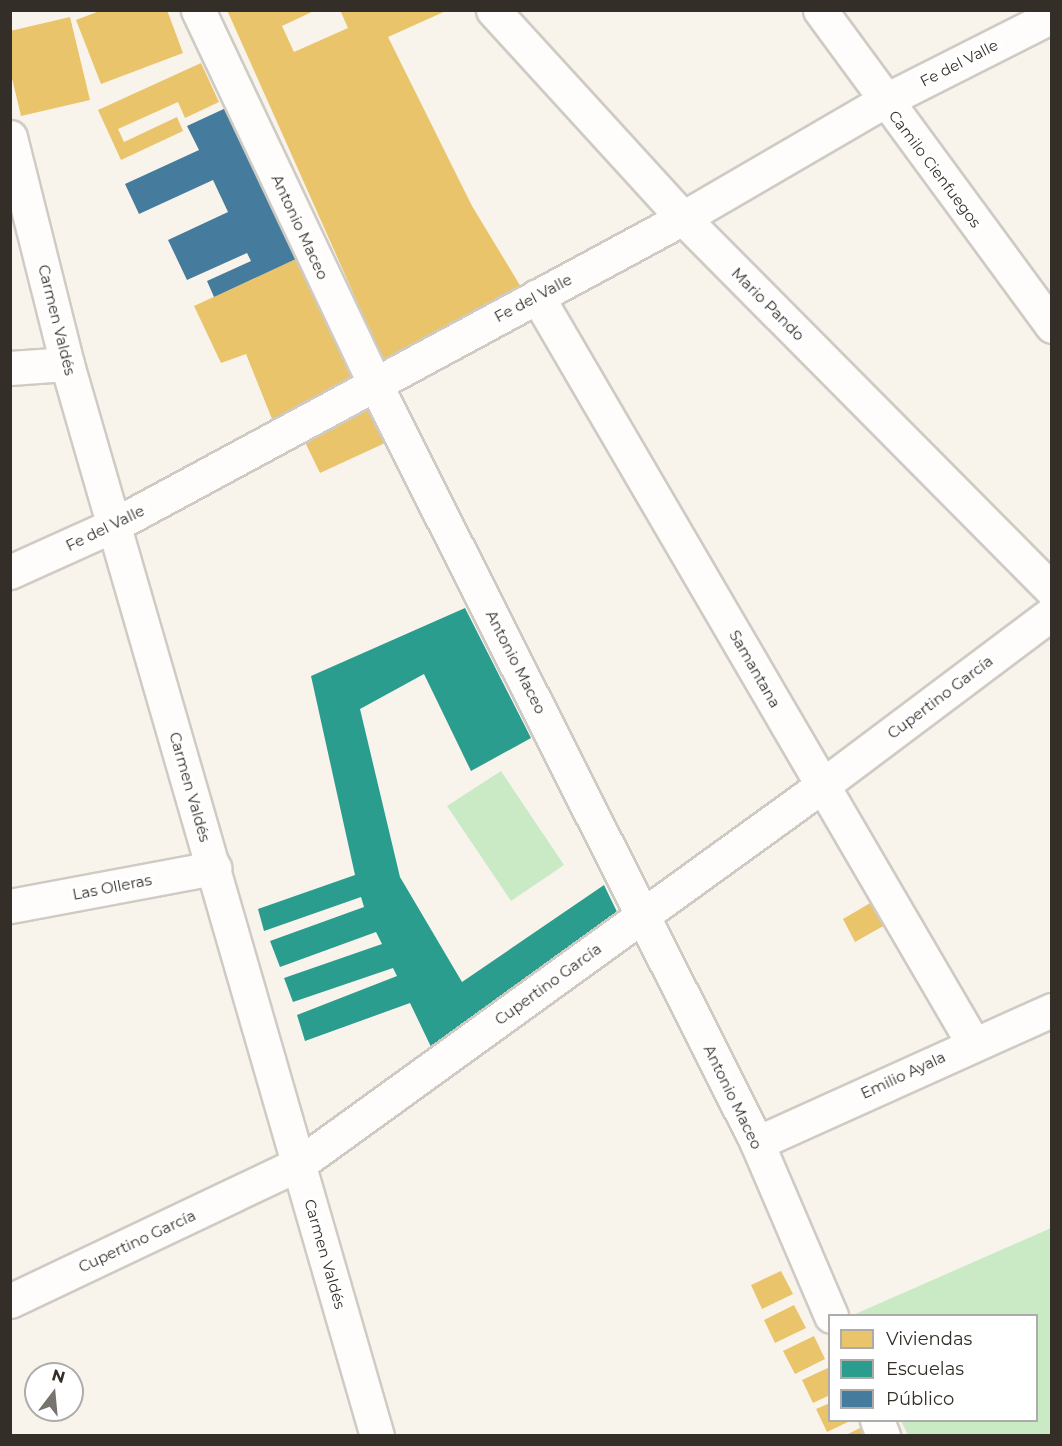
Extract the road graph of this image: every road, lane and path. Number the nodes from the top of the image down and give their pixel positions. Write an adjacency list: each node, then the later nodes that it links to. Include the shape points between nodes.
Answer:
1 (198, 10): 12 (street, Antonio Maceo)
2 (493, 10): 7 (street, Mario Pando)
3 (820, 10): 5 (street, Camilo Cienfuegos)
4 (1052, 16): 5 (street, Fe del Valle)
5 (884, 101): 7 (street, Fe del Valle); 9 (street, Camilo Cienfuegos)
6 (10, 137): 10 (street, Carmen Valdés)
7 (683, 218): 8 (street, Fe del Valle); 15 (street, Mario Pando)
8 (537, 296): 12 (street, Fe del Valle); 17 (street, Samantana)
9 (1052, 326)
10 (67, 364): 11 (street); 13 (street, Carmen Valdés)
11 (10, 368)
12 (374, 382): 13 (street, Fe del Valle); 20 (street, Antonio Maceo)
13 (114, 525): 14 (street, Fe del Valle); 18 (street, Carmen Valdés)
14 (10, 572)
15 (1052, 590)
16 (1052, 613): 17 (street, Cupertino García)
17 (823, 785): 20 (street, Cupertino García); 22 (street, Samantana)
18 (214, 868): 19 (street, Las Olleras); 24 (street, Carmen Valdés)
19 (10, 906)
20 (644, 915): 23 (street, Antonio Maceo); 24 (street, Cupertino García)
21 (1052, 1010): 22 (street, Emilio Ayala)
22 (973, 1043): 23 (street, Emilio Ayala)
23 (757, 1143): 26 (street, Antonio Maceo)
24 (299, 1164): 25 (street, Cupertino García); 27 (street, Carmen Valdés)
25 (10, 1301)
26 (830, 1314)
27 (377, 1436)

